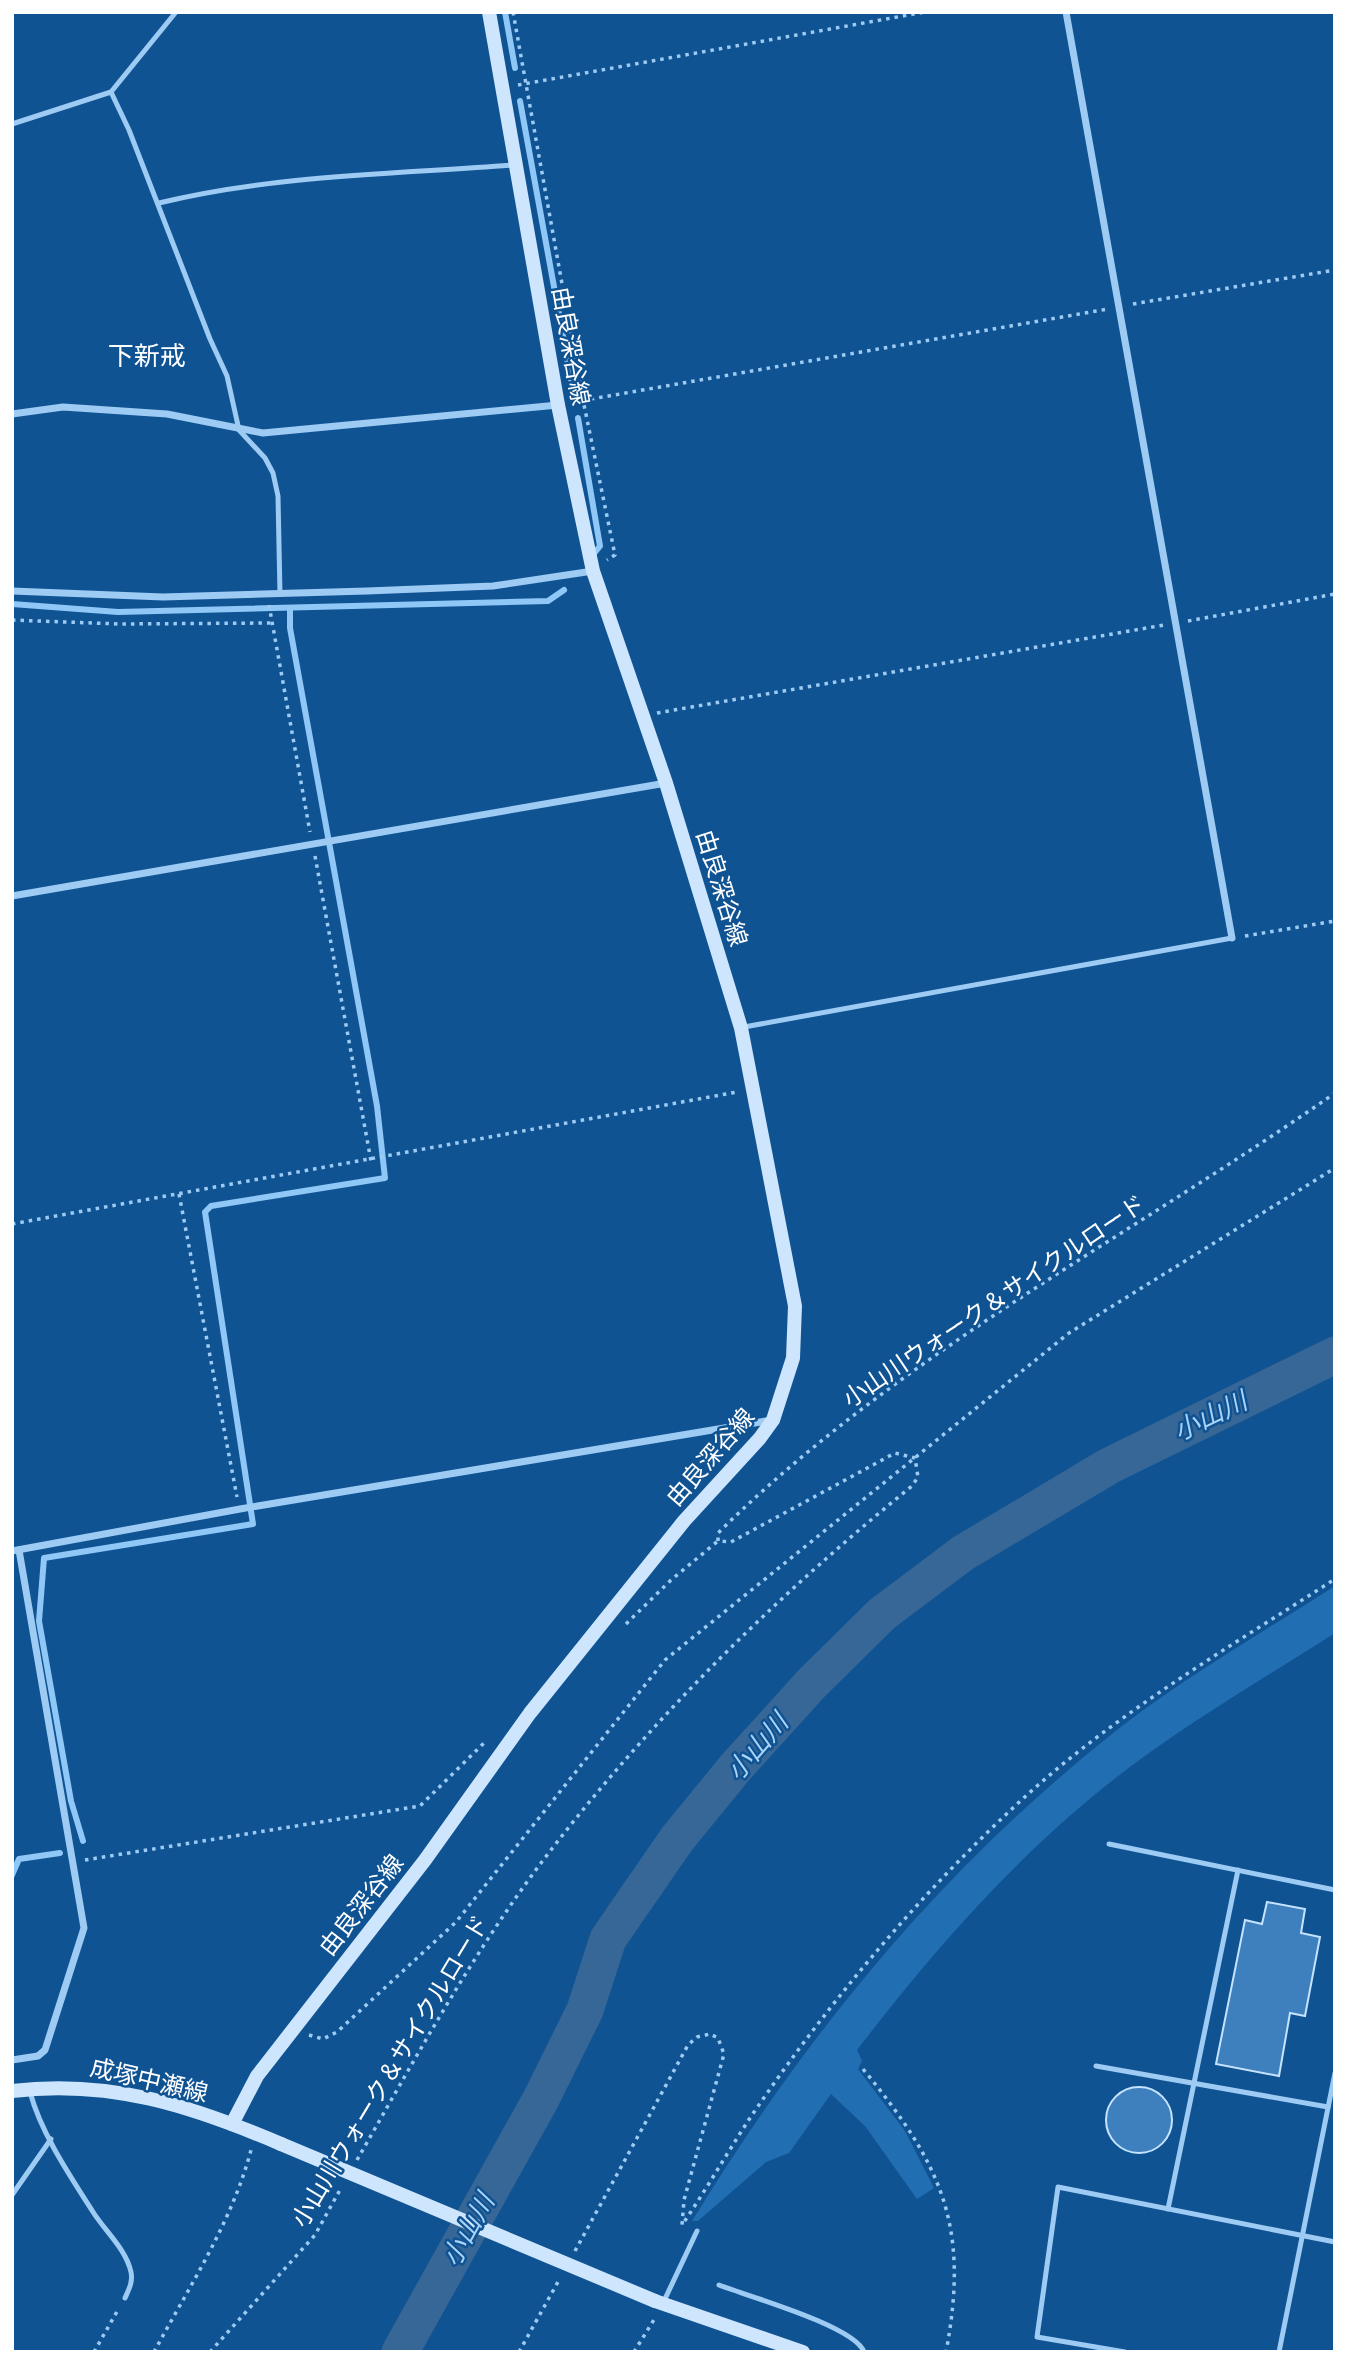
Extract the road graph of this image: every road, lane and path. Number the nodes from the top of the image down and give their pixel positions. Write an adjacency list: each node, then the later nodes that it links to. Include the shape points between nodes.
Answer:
1 (176, 12): 8 (lane)
2 (489, 12): 7 (main road, 由良深谷線)
3 (513, 12): 6 (path)
4 (925, 12): 6 (path)
5 (1066, 12): 13 (street)
6 (527, 83): 7 (path); 14 (path)
7 (502, 87): 10 (main road, 由良深谷線)
8 (111, 92): 9 (lane); 11 (lane)
9 (12, 124)
10 (515, 165): 11 (lane, via 251,186); 15 (main road, 由良深谷線)
11 (159, 203): 17 (lane, via 227,376)
12 (1335, 270): 13 (path)
13 (1121, 306): 14 (path); 25 (street)
14 (583, 400): 15 (path); 18 (path, via 615,555)
15 (558, 405): 17 (street, via 263,433); 18 (main road, 由良深谷線)
16 (12, 414): 17 (street, via 63,407 167,414)
17 (239, 430): 21 (lane, via 273,473 278,496)
18 (593, 571): 21 (street, via 494,586); 26 (main road, 由良深谷線)
19 (12, 591): 20 (street, via 163,597)
20 (267, 594): 21 (street); 24 (path)
21 (280, 594)
22 (1335, 594): 25 (path)
23 (12, 620): 24 (path)
24 (272, 623): 28 (path)
25 (1178, 623): 26 (path); 31 (street)
26 (642, 716): 27 (main road, 由良深谷線)
27 (666, 783): 28 (street); 32 (main road, 由良深谷線)
28 (312, 843): 29 (street); 35 (path)
29 (12, 896)
30 (1335, 921): 31 (path)
31 (1233, 938): 32 (lane)
32 (741, 1028): 33 (main road, 由良深谷線)
33 (752, 1089): 35 (path); 39 (main road, 由良深谷線, via 795,1306 793,1358)
34 (1335, 1093): 42 (path, 小山川ウォーク＆サイクルロード, via 903,1380 763,1492 718,1533)
35 (371, 1161): 37 (path)
36 (1335, 1168): 40 (path, via 1069,1333)
37 (179, 1194): 38 (path); 41 (path)
38 (12, 1224)
39 (773, 1420): 41 (street); 51 (main road, 由良深谷線, via 577,1652)
40 (915, 1458): 42 (path, via 895,1453 731,1542); 51 (path, via 665,1660 456,1922 337,2032 313,2038); 63 (path, 小山川ウォーク＆サイクルロード, via 918,1477 912,1486 739,1638 610,1776 540,1864 439,2017)
41 (240, 1509): 43 (street)
42 (718, 1541): 45 (path)
43 (16, 1550): 48 (street)
44 (1335, 1579): 70 (path, via 1108,1731 1030,1793 949,1871 813,2031 682,2225 684,2200 724,2054 718,2038 710,2034 697,2037 688,2045)
45 (620, 1630)
46 (496, 1732): 48 (path, via 419,1806)
47 (1108, 1844): 49 (lane)
48 (73, 1864): 52 (street, via 82,1938 45,2050 38,2056)
49 (1238, 1870): 50 (lane); 56 (lane)
50 (1335, 1890)
51 (296, 2026): 60 (main road, 由良深谷線, via 257,2076)
52 (12, 2060)
53 (1096, 2066): 56 (lane)
54 (863, 2069): 82 (path, via 904,2119 940,2185 956,2278)
55 (1335, 2073): 59 (lane)
56 (1194, 2083): 59 (lane); 66 (lane)
57 (29, 2089): 58 (main road, 成塚中瀬線); 60 (main road, 成塚中瀬線, via 98,2088 158,2100); 61 (lane)
58 (12, 2091)
59 (1328, 2108): 68 (lane)
60 (232, 2124): 74 (main road, bridge)
61 (51, 2139): 65 (lane); 73 (lane, via 93,2213 124,2255 131,2272)
62 (251, 2150): 76 (path, via 222,2227)
63 (356, 2162)
64 (342, 2187): 77 (path, 小山川ウォーク＆サイクルロード, via 315,2235)
65 (12, 2195)
66 (1168, 2209): 68 (lane); 83 (lane, via 1058,2187 1038,2337)
67 (697, 2231): 74 (lane, via 671,2291)
68 (1302, 2235): 69 (lane); 84 (lane)
69 (1335, 2242)
70 (571, 2258)
71 (565, 2269): 78 (path)
72 (719, 2285): 81 (lane, via 840,2330 860,2343)
73 (125, 2298): 75 (path)
74 (658, 2307): 79 (path); 80 (main road)
75 (94, 2352)
76 (154, 2352)
77 (210, 2352)
78 (519, 2352)
79 (635, 2352)
80 (803, 2352)
81 (864, 2352)
82 (946, 2352)
83 (1125, 2352)
84 (1279, 2352)

